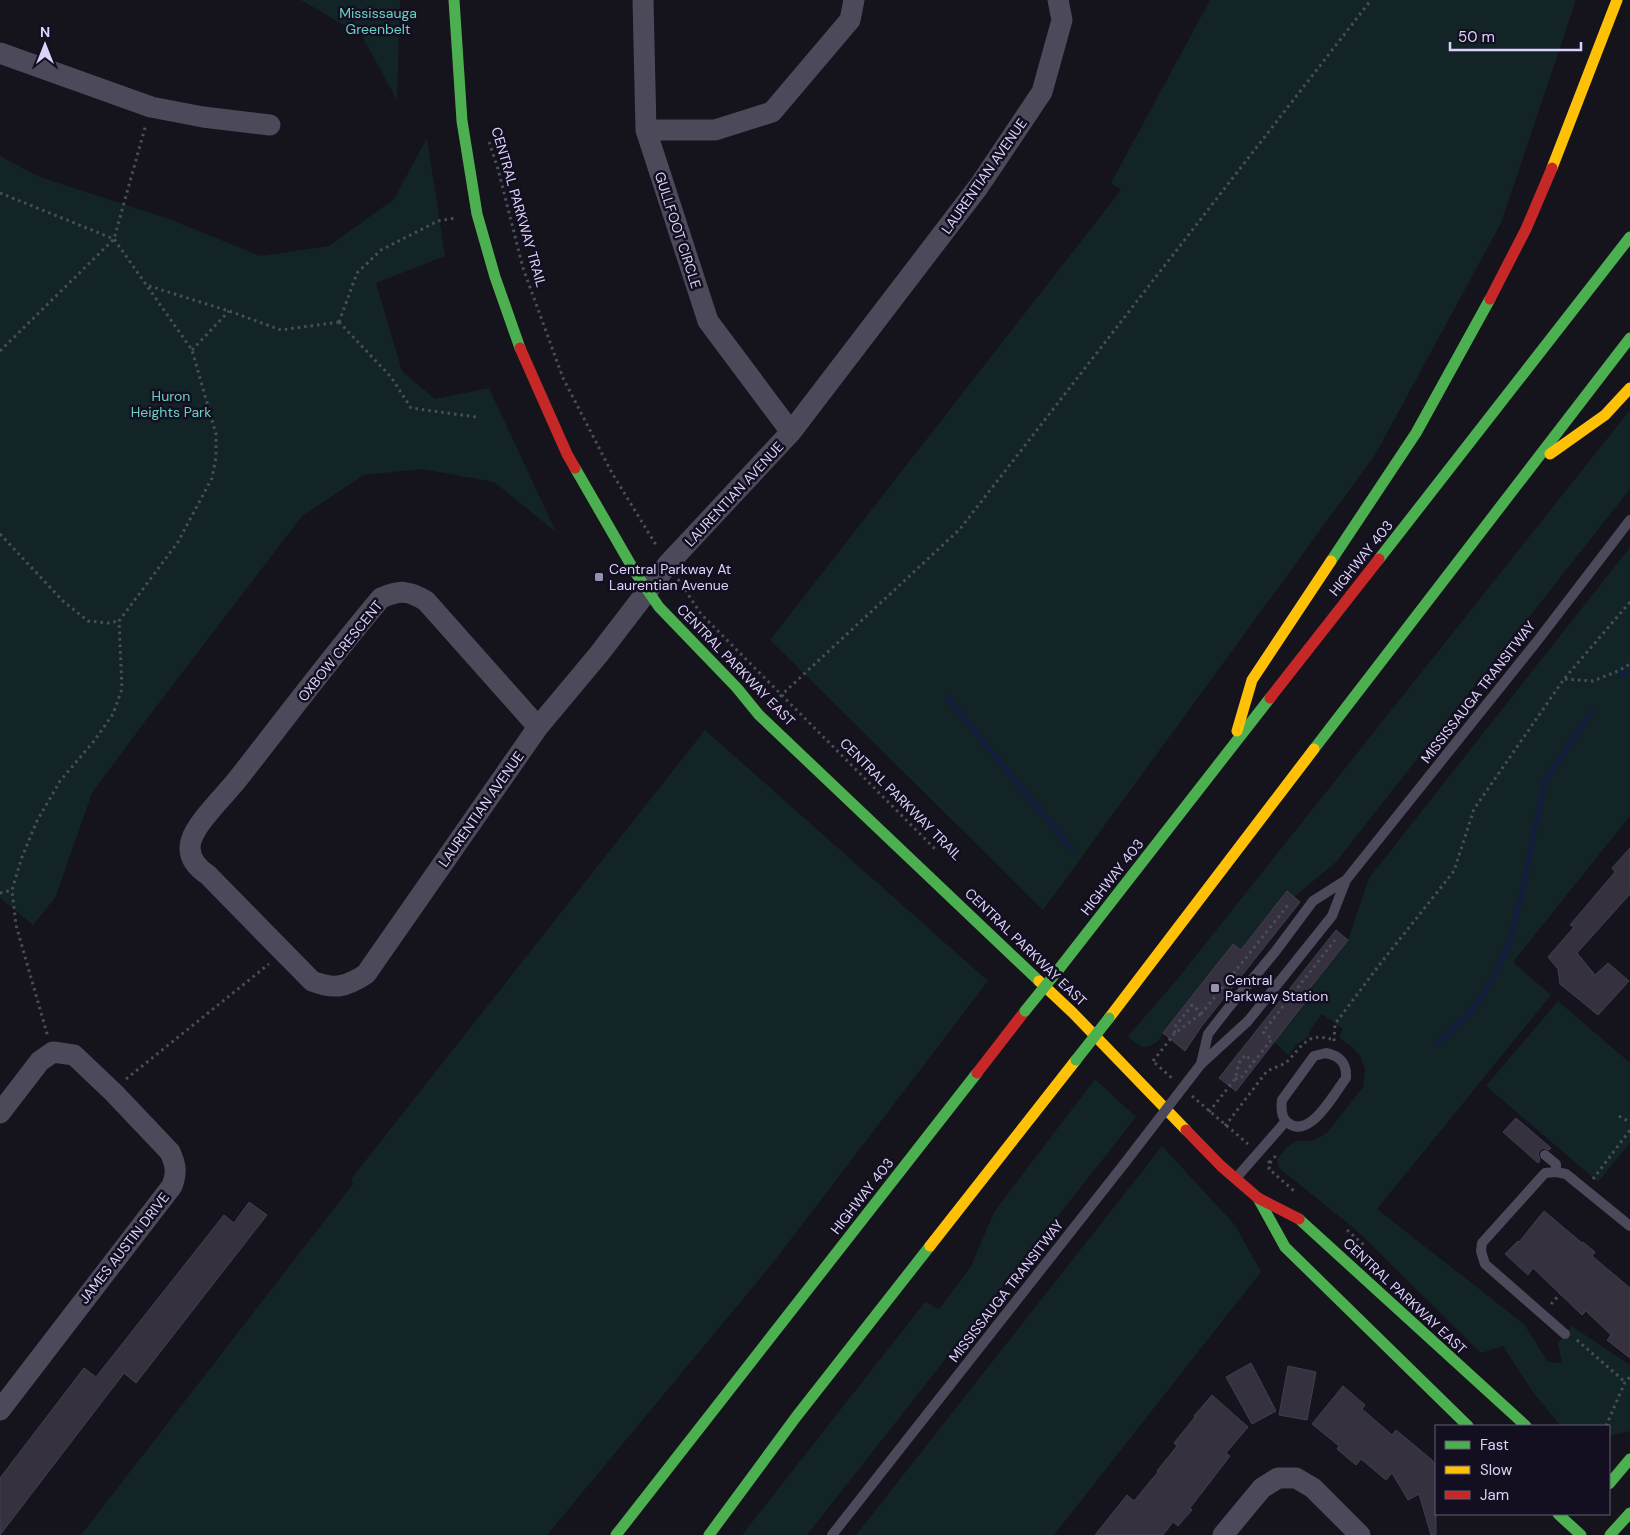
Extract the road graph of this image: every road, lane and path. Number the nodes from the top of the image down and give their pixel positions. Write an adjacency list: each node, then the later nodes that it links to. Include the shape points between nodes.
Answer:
1 (454, 0): 13 (main road, CENTRAL PARKWAY EAST, via 462,122)
2 (643, 0): 10 (street, GULLFOOT CIRCLE)
3 (854, 0): 10 (street, via 850,20 772,112 715,130)
4 (1058, 0): 24 (street, LAURENTIAN AVENUE, via 1062,20 1042,92 979,186)
5 (1371, 0): 35 (path, via 960,529)
6 (1617, 0): 38 (main road, via 1526,229 1416,432 1252,680)
7 (0, 53): 8 (street)
8 (152, 107): 9 (street); 15 (path)
9 (270, 125)
10 (646, 130): 24 (street, GULLFOOT CIRCLE, via 708,321)
11 (487, 134): 28 (path, CENTRAL PARKWAY TRAIL, via 523,268 564,378 612,473)
12 (0, 193): 15 (path)
13 (477, 214): 18 (path, via 438,221 381,250 357,273); 30 (main road, CENTRAL PARKWAY EAST, via 518,343 567,454)
14 (1630, 237): 38 (main road, HIGHWAY 403)
15 (114, 239): 16 (path); 21 (path)
16 (148, 286): 17 (path); 20 (path)
17 (229, 311): 18 (path, via 281,330); 20 (path)
18 (339, 322): 23 (path, via 391,377 411,408)
19 (1630, 338): 25 (main road)
20 (192, 350): 32 (path, via 216,434 212,478 178,542)
21 (0, 351)
22 (1630, 388): 25 (main road, via 1605,415)
23 (476, 417)
24 (791, 432): 30 (street, LAURENTIAN AVENUE, via 668,564)
25 (1526, 470): 87 (main road, bridge, via 1109,1018 796,1417)
26 (1630, 520): 41 (lane, MISSISSAUGA TRANSITWAY)
27 (0, 534): 32 (path, via 63,601 88,621)
28 (656, 545)
29 (678, 579): 35 (path, CENTRAL PARKWAY TRAIL, via 700,614)
30 (648, 590): 36 (main road, CENTRAL PARKWAY EAST, via 659,607); 37 (street, LAURENTIAN AVENUE)
31 (1630, 602): 34 (path)
32 (119, 621): 42 (path, via 122,689 113,714 60,781 37,821)
33 (1630, 664): 34 (path, via 1593,681)
34 (1564, 679): 50 (path, via 1474,810 1454,871 1335,1024)
35 (782, 696): 36 (path); 39 (path, CENTRAL PARKWAY TRAIL)
36 (759, 715): 68 (main road, CENTRAL PARKWAY EAST, via 1073,1013)
37 (538, 727): 40 (street, OXBOW CRESCENT, via 426,601 414,594 396,592 381,598 194,831 190,843 191,857); 46 (street, LAURENTIAN AVENUE, via 366,974 352,983 324,986 312,981)
38 (1232, 747): 86 (main road, HIGHWAY 403, bridge)
39 (941, 855)
40 (208, 875): 46 (street, LAURENTIAN AVENUE)
41 (1346, 880): 54 (lane, MISSISSAUGA TRANSITWAY, via 1332,916 1248,1021); 54 (lane, MISSISSAUGA TRANSITWAY, via 1313,901 1229,1007 1208,1034)
42 (12, 890): 43 (path); 49 (path, via 16,925)
43 (0, 893)
44 (1288, 904): 47 (path)
45 (1335, 940): 53 (path, via 1263,1032 1272,1039)
46 (283, 952): 57 (path, via 125,1080)
47 (1202, 1013): 48 (path); 48 (path, via 1192,1005 1174,1028)
48 (1175, 1033): 52 (path)
49 (52, 1052): 57 (street, JAMES AUSTIN DRIVE, via 74,1055); 60 (street, via 40,1061)
50 (1333, 1054): 62 (lane, via 1314,1056 1282,1100); 62 (lane, via 1344,1062 1346,1078 1315,1120 1304,1126 1293,1126)
51 (1146, 1055): 52 (path)
52 (1153, 1061): 56 (path)
53 (1254, 1062): 55 (path, via 1241,1078); 55 (path, via 1245,1055)
54 (1201, 1064): 88 (lane, MISSISSAUGA TRANSITWAY, bridge)
55 (1235, 1079): 59 (path)
56 (1181, 1087)
57 (114, 1093): 75 (street, JAMES AUSTIN DRIVE, via 170,1152 176,1174 172,1186)
58 (1188, 1093): 59 (path)
59 (1209, 1112): 65 (path)
60 (0, 1113)
61 (1620, 1116): 63 (path)
62 (1286, 1121): 68 (lane)
63 (1630, 1122)
64 (1630, 1130): 69 (path)
65 (1251, 1147)
66 (1544, 1155): 67 (lane, via 1556,1164)
67 (1556, 1172): 69 (lane, via 1566,1174); 72 (lane, via 1545,1173 1482,1243 1481,1251 1485,1264)
68 (1235, 1178): 70 (main road, CENTRAL PARKWAY EAST)
69 (1585, 1189): 71 (lane)
70 (1258, 1198): 76 (main road, CENTRAL PARKWAY EAST, via 1285,1247); 77 (main road, CENTRAL PARKWAY EAST, via 1302,1221)
71 (1630, 1226)
72 (1565, 1334): 74 (path, via 1578,1340)
73 (1630, 1376): 74 (path)
74 (1625, 1382): 78 (path)
75 (0, 1410)
76 (1467, 1425)
77 (1525, 1425)
78 (1606, 1425)
79 (1630, 1459): 80 (main road)
80 (1610, 1483)
81 (1614, 1508): 83 (main road)
82 (1559, 1515): 84 (main road)
83 (1628, 1518): 90 (main road)
84 (1574, 1529)
85 (1360, 1534): 89 (street, via 1313,1488 1296,1478 1278,1478 1262,1488)
86 (616, 1535)
87 (709, 1535)
88 (832, 1535)
89 (1223, 1535)
90 (1610, 1535)

